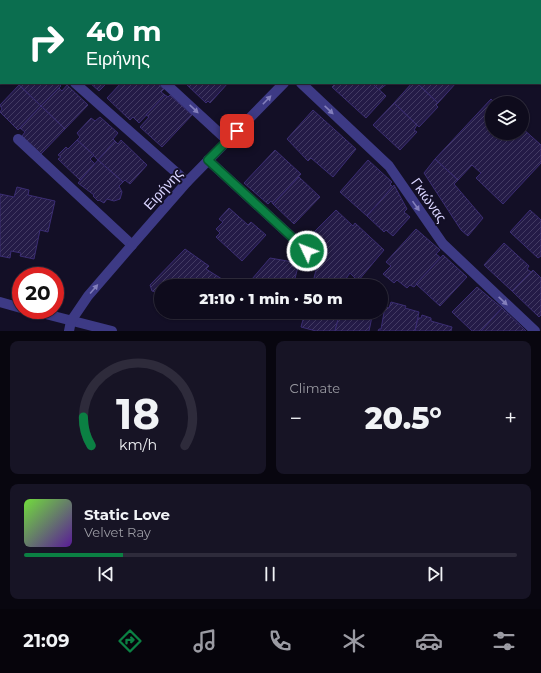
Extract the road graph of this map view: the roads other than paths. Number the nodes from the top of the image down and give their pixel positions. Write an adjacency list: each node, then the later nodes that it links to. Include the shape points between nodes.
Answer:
1 (76, 84): 8 (street)
2 (166, 84): 6 (street, one-way to 6)
3 (283, 84): 6 (street, Ειρήνης, one-way to 3)
4 (302, 84): 17 (street, Γκιώνας, one-way to 17, via 388,166 443,244)
5 (18, 139): 9 (street)
6 (228, 141): 7 (street, Ειρήνης)
7 (208, 160): 8 (street, Ειρήνης); 10 (street)
8 (187, 182): 9 (street, Ειρήνης)
9 (132, 245): 14 (street, Ειρήνης, one-way to 9)
10 (307, 251)
11 (0, 302): 12 (street)
12 (12, 305)
13 (64, 318): 14 (street)
14 (71, 320): 15 (street); 16 (street)
15 (69, 331)
16 (112, 331)
17 (535, 331)

